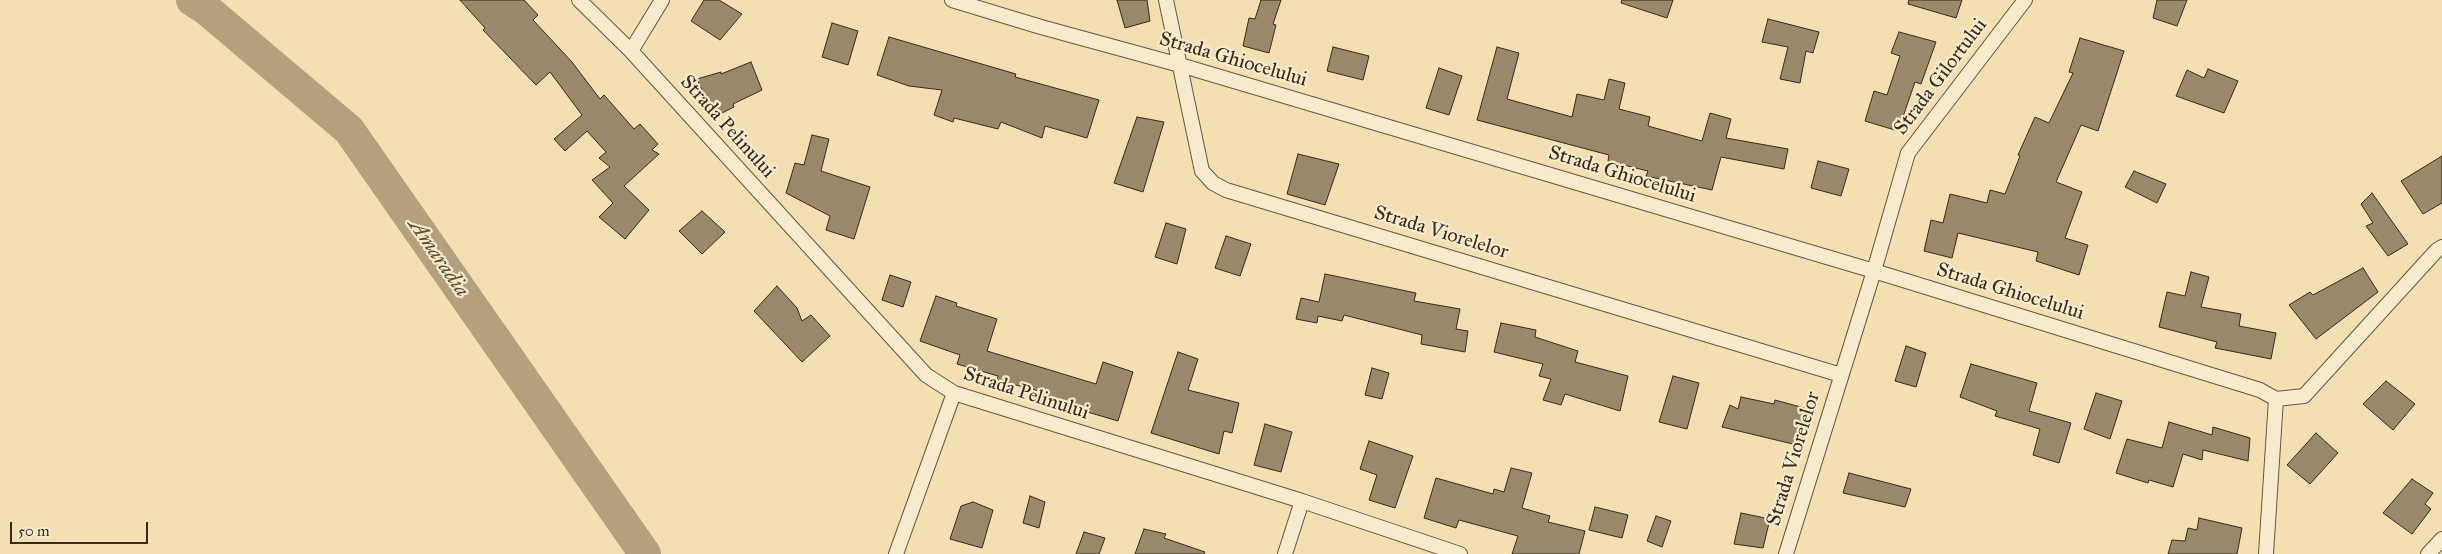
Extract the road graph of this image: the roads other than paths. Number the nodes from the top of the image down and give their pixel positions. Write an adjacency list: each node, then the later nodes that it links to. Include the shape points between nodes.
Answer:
1 (579, 0): 6 (street, Strada Pelinului)
2 (662, 0): 6 (street)
3 (952, 0): 7 (street, Strada Ghiocelului)
4 (1166, 0): 7 (street, Strada Viorelelor)
5 (2025, 0): 9 (street, Strada Gilortului, via 1908,153)
6 (631, 51): 11 (street, Strada Pelinului, via 926,375)
7 (1180, 65): 9 (street, Strada Ghiocelului); 10 (street, Strada Viorelelor, via 1202,171 1213,183)
8 (2442, 247): 12 (street, via 2304,396)
9 (1874, 270): 10 (street, Strada Viorelelor); 12 (street, Strada Ghiocelului, via 2260,390)
10 (1840, 375): 18 (street, Strada Viorelelor)
11 (954, 393): 13 (street, Strada Pelinului); 15 (street)
12 (2276, 399): 19 (street)
13 (1302, 501): 16 (street); 17 (street, Strada Pelinului)
14 (2442, 539): 20 (street)
15 (896, 554)
16 (1285, 554)
17 (1460, 554)
18 (1786, 554)
19 (2266, 554)
20 (2428, 554)

